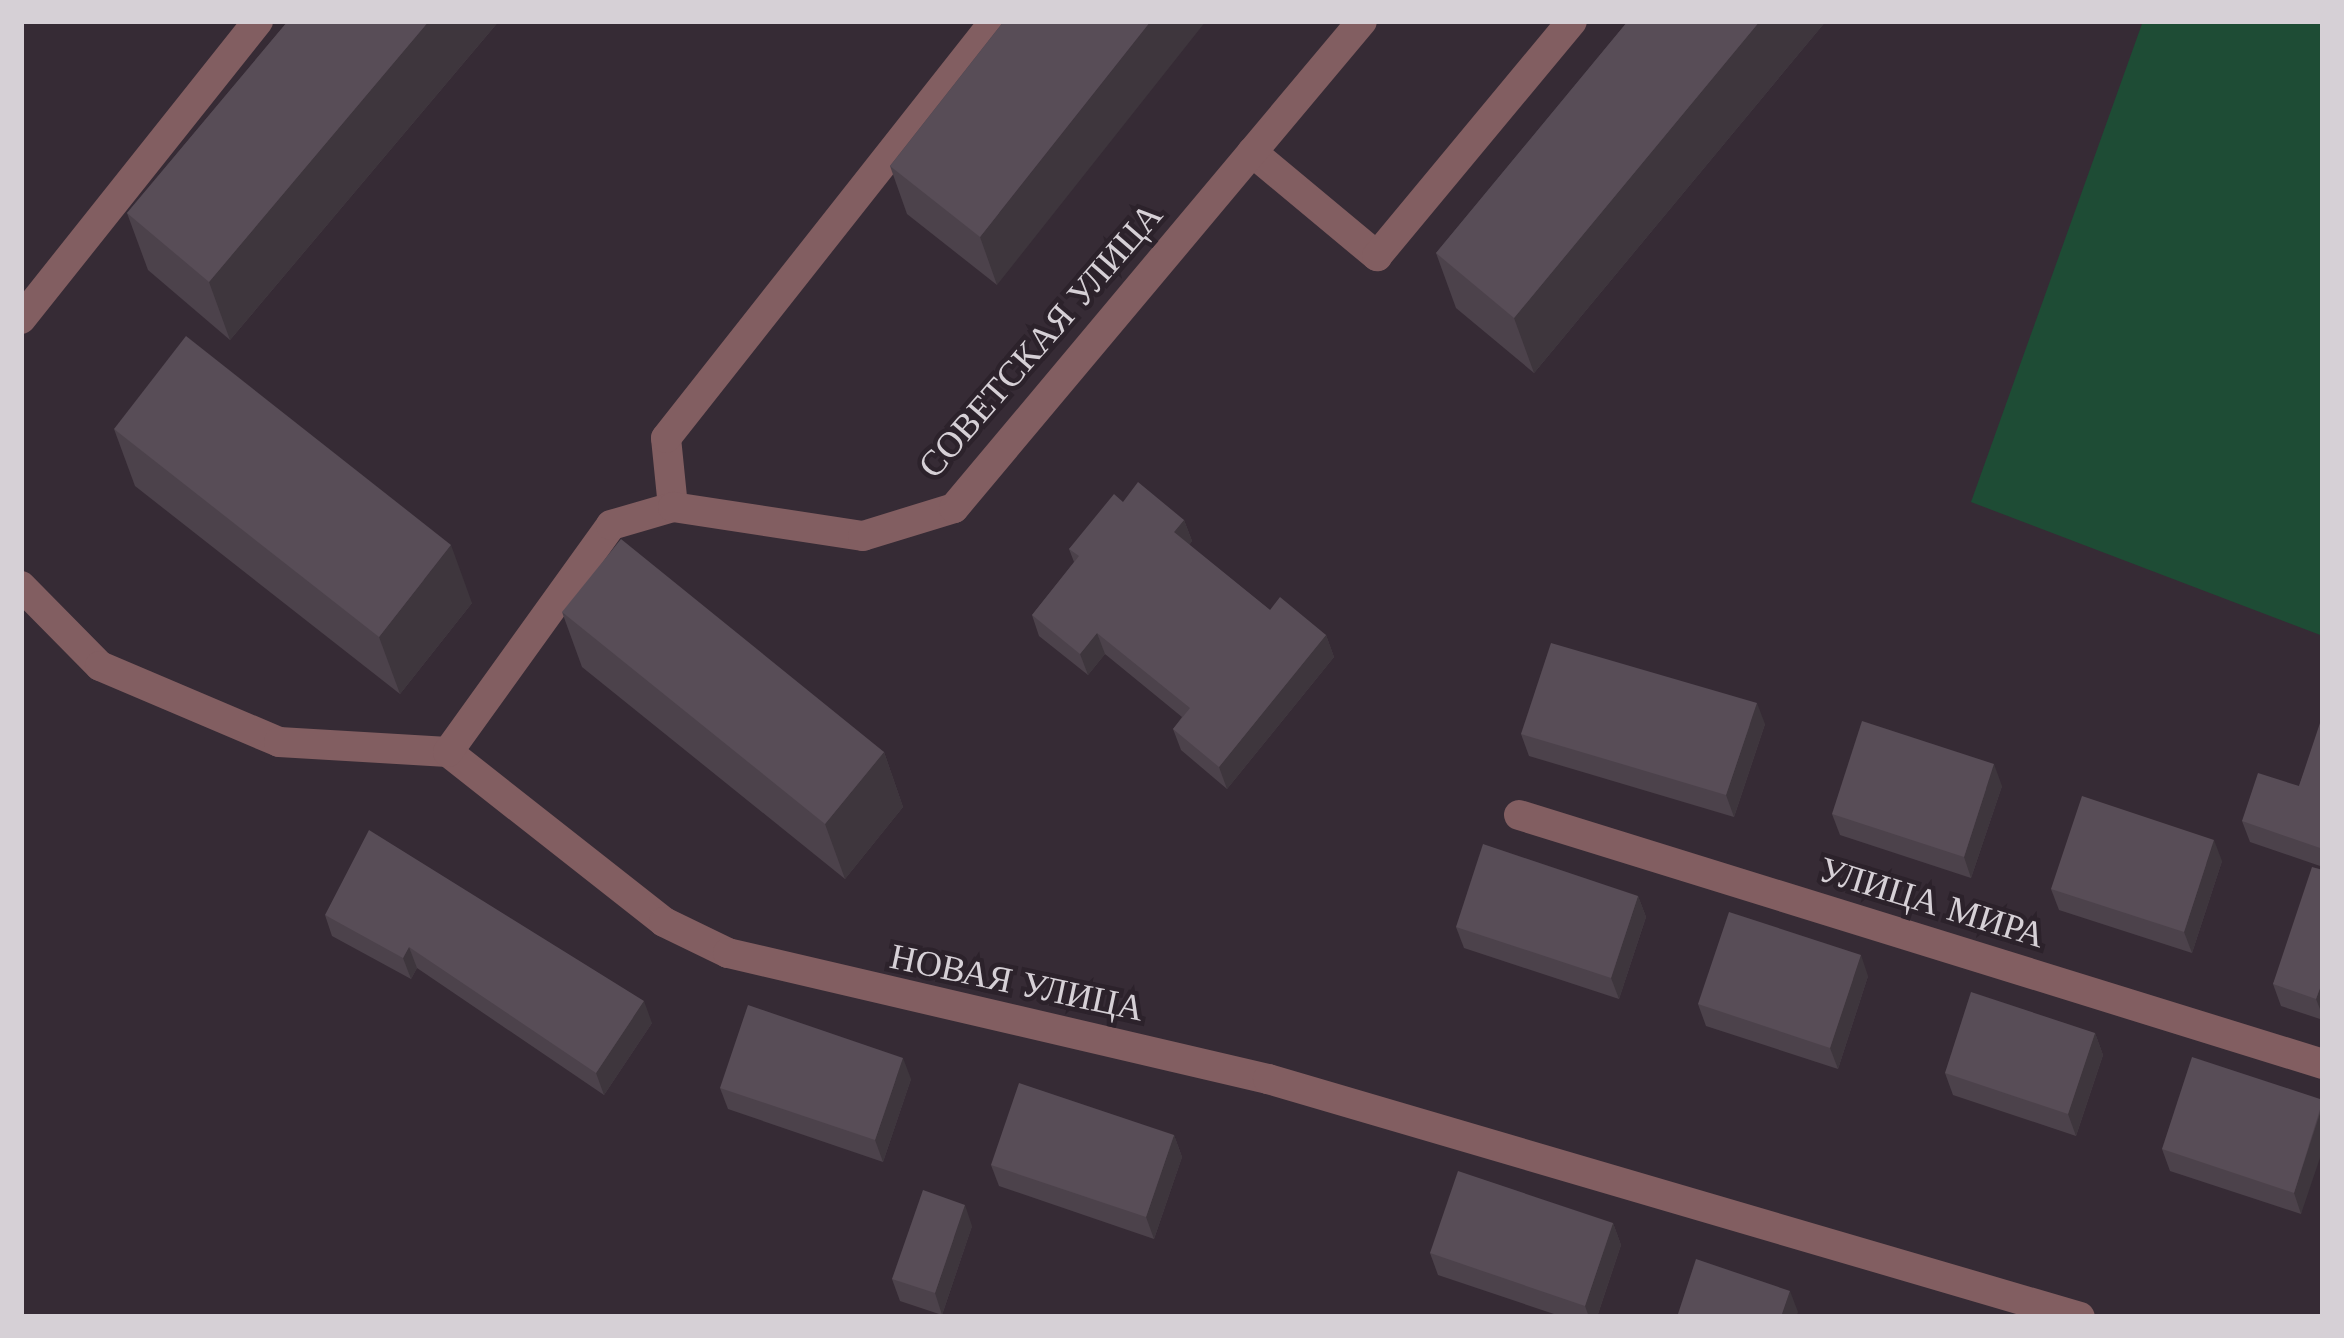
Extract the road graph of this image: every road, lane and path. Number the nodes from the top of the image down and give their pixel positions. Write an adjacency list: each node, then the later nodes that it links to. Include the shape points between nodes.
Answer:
1 (258, 21): 6 (street)
2 (995, 21): 7 (street, via 666,438)
3 (1362, 21): 5 (street, СОВЕТСКАЯ УЛИЦА)
4 (1572, 21): 5 (street, via 1377,256)
5 (1252, 152): 7 (street, СОВЕТСКАЯ УЛИЦА, via 954,508 863,536)
6 (21, 319)
7 (673, 507): 9 (street, СОВЕТСКАЯ УЛИЦА, via 611,525)
8 (21, 586): 9 (street, via 100,666 279,742)
9 (448, 752): 12 (street, НОВАЯ УЛИЦА, via 664,922 728,953 1268,1079)
10 (1519, 815): 11 (street, УЛИЦА МИРА)
11 (2323, 1064)
12 (2080, 1317)

